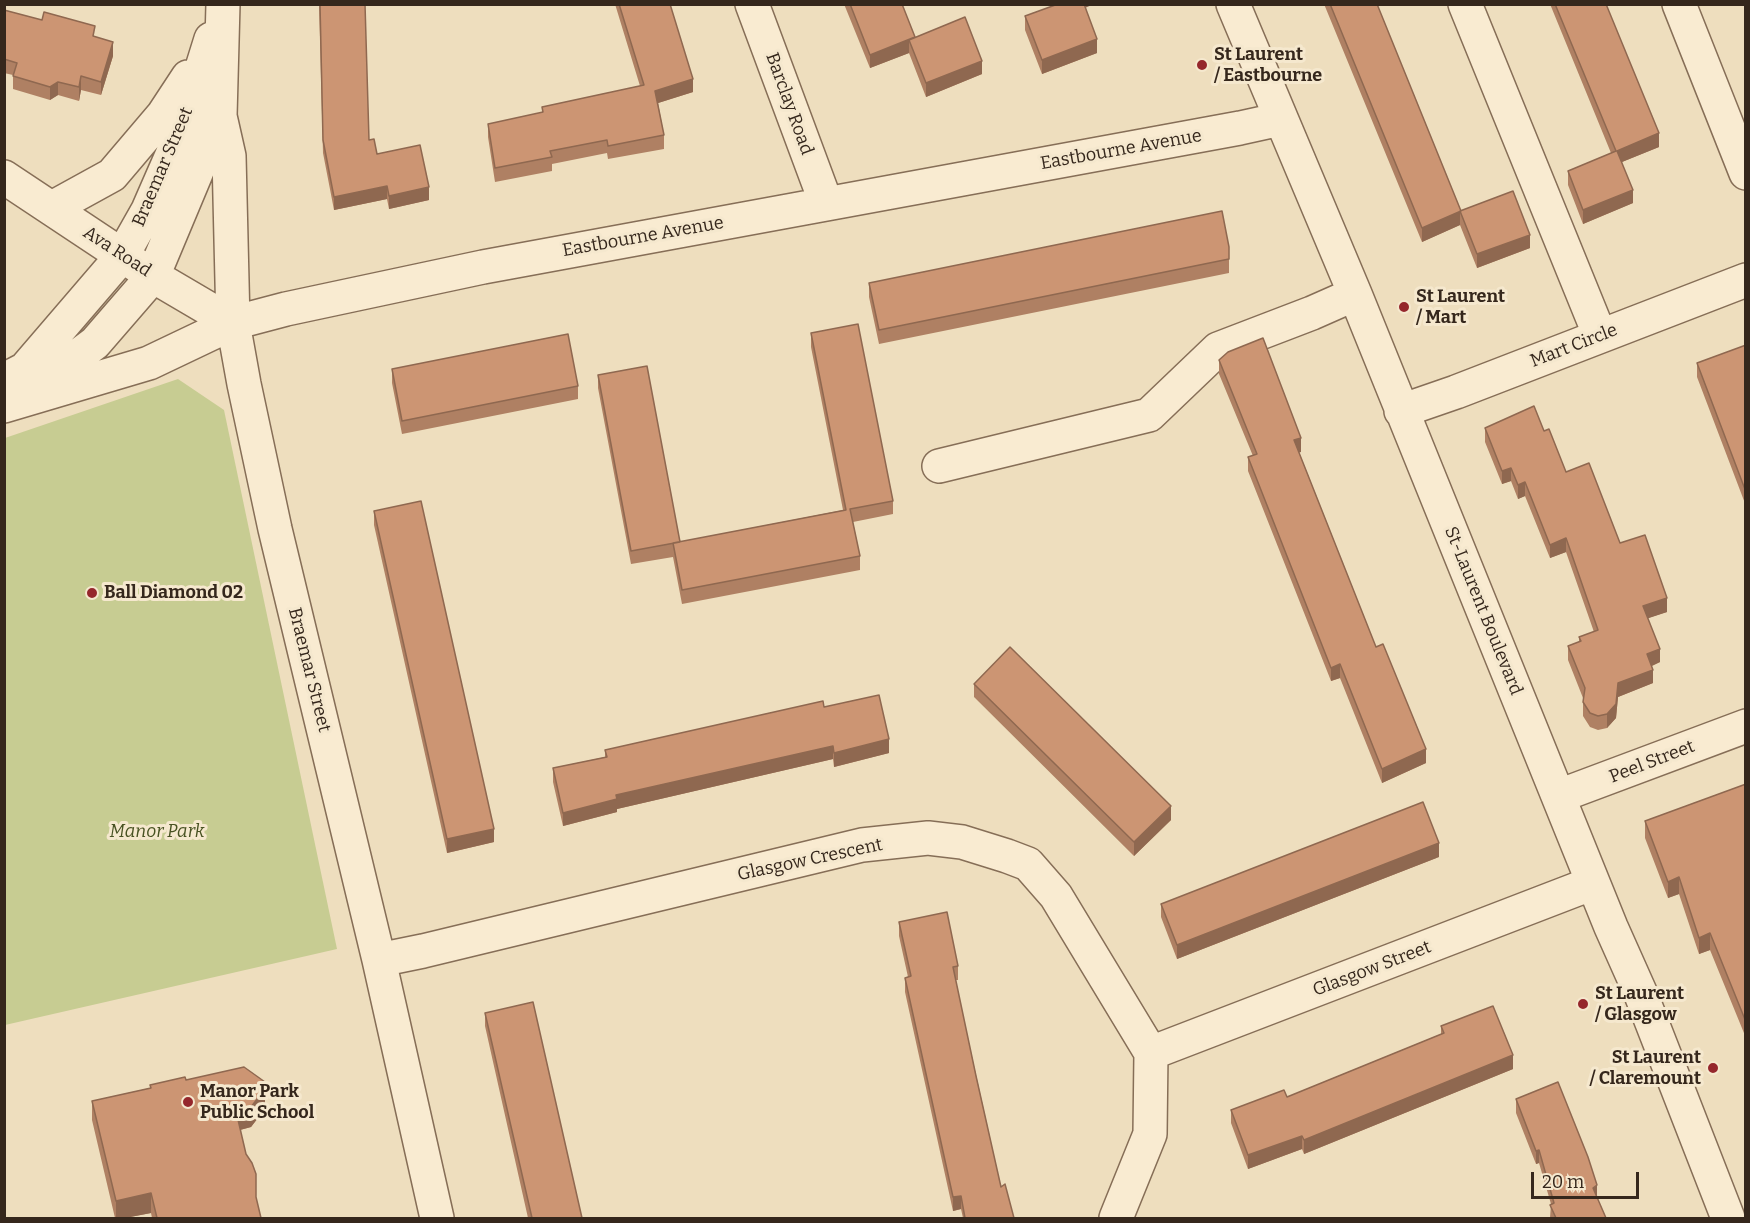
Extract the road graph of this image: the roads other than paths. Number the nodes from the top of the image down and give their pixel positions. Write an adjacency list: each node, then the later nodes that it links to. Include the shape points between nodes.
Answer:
1 (752, 4): 11 (street, Barclay Road)
2 (1233, 4): 8 (street, St-Laurent Boulevard)
3 (1465, 4): 18 (street)
4 (1679, 4): 9 (street)
5 (223, 7): 6 (street, Braemar Street); 7 (street, Braemar Street)
6 (210, 42): 12 (street, Braemar Street, via 163,115 112,175); 13 (street, Braemar Street, via 182,132 148,210)
7 (220, 116): 14 (street, Braemar Street); 17 (street, Braemar Street, via 229,156)
8 (1281, 119): 11 (street, Eastbourne Avenue); 16 (street, St-Laurent Boulevard)
9 (1746, 173)
10 (4, 177): 12 (street, Ava Road)
11 (826, 203): 17 (street, Eastbourne Avenue, via 483,267)
12 (51, 208): 13 (street, Ava Road)
13 (122, 256): 14 (street, Ava Road); 19 (street, via 25,369)
14 (153, 276): 17 (street, Ava Road); 19 (street, via 95,343)
15 (1746, 280): 18 (street, Mart Circle)
16 (1355, 294): 20 (street, St-Laurent Boulevard); 21 (street, via 1218,349 1149,415)
17 (233, 323): 19 (street, Eastbourne Avenue, via 149,363); 25 (street, Braemar Street, via 275,529)
18 (1600, 336): 20 (street, Mart Circle)
19 (9, 396)
20 (1401, 411): 23 (street, St-Laurent Boulevard)
21 (939, 466)
22 (1746, 726): 23 (street, Peel Street)
23 (1559, 796): 24 (street, St-Laurent Boulevard)
24 (1593, 883): 26 (street, Glasgow Street); 27 (street, St-Laurent Boulevard)
25 (379, 960): 26 (street, Glasgow Crescent, via 862,845 928,838 962,842 1028,864 1056,896); 28 (street, Braemar Street)
26 (1151, 1053): 29 (street, via 1150,1134)
27 (1732, 1207)
28 (437, 1218)
29 (1116, 1218)

